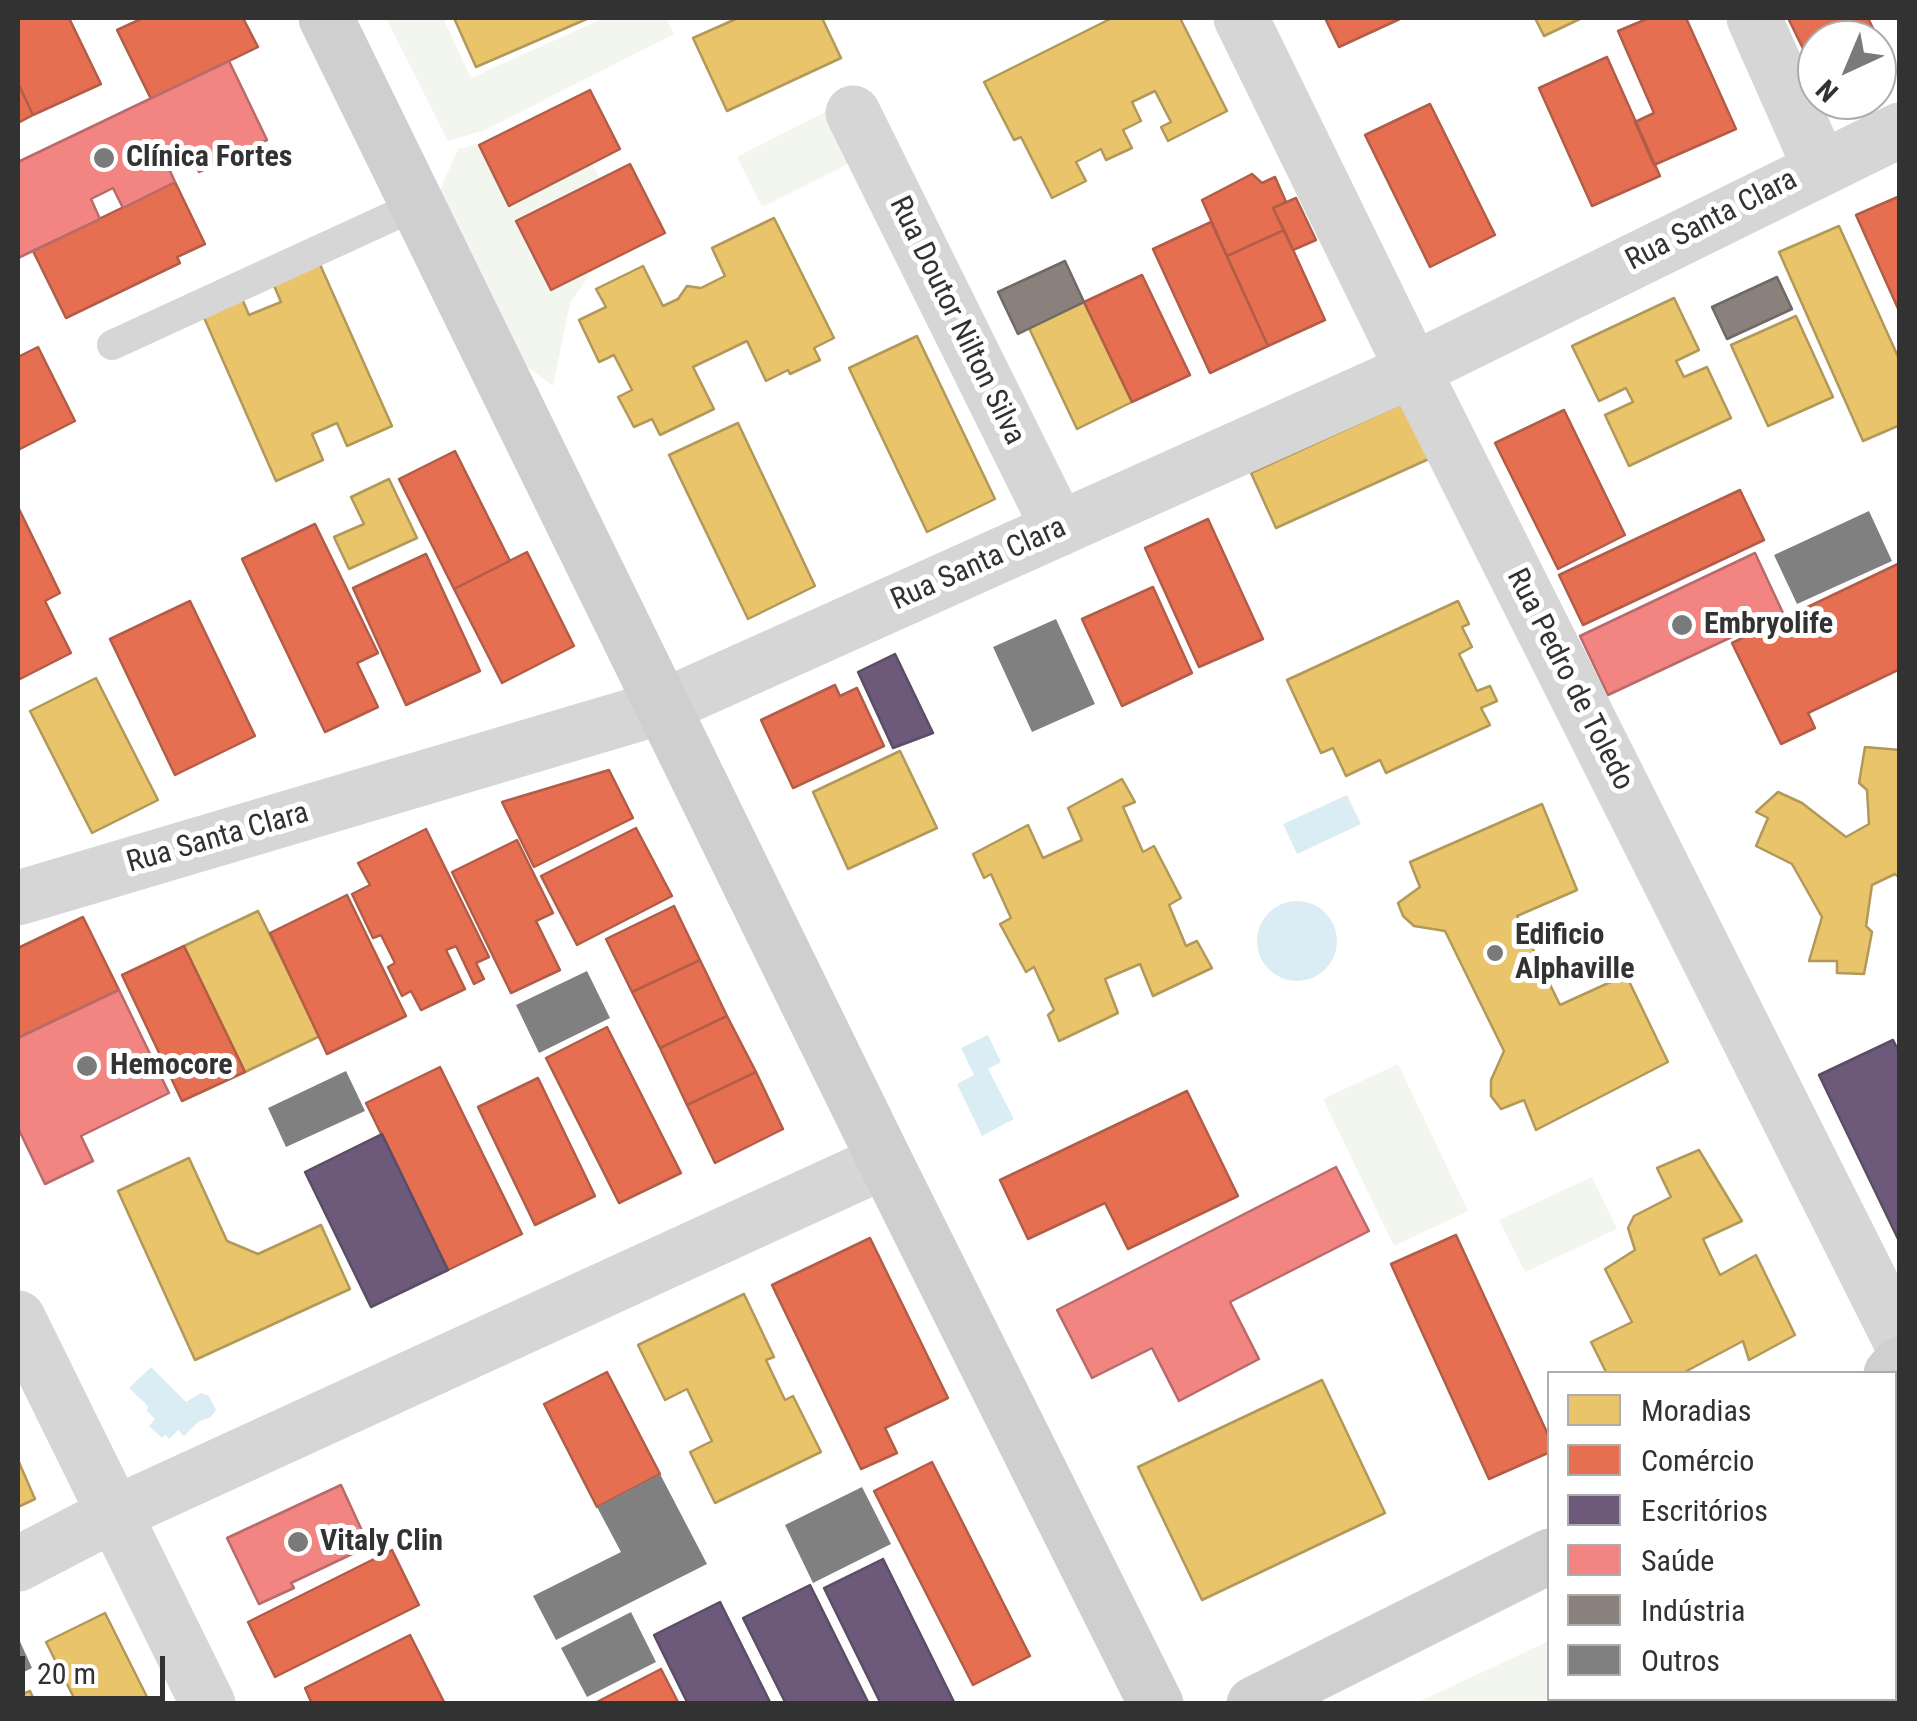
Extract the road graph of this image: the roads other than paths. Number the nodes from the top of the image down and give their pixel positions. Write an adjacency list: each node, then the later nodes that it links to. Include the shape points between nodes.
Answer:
1 (326, 18): 7 (main road)
2 (1241, 18): 9 (street, Rua Pedro de Toledo)
3 (1754, 18): 6 (street)
4 (853, 113): 10 (street, Rua Doutor Nilton Silva)
5 (1900, 130): 6 (street, Rua Santa Clara)
6 (1820, 167): 9 (street, Rua Santa Clara)
7 (417, 205): 8 (lane); 11 (main road)
8 (112, 345)
9 (1414, 370): 10 (street, Rua Santa Clara); 15 (street, Rua Pedro de Toledo)
10 (1058, 530): 11 (street, Rua Santa Clara)
11 (662, 707): 12 (street, Rua Santa Clara); 13 (main road)
12 (18, 898)
13 (885, 1161): 16 (street); 20 (main road)
14 (18, 1318): 16 (street)
15 (1900, 1340)
16 (114, 1514): 18 (street); 19 (street)
17 (1547, 1558): 21 (main road)
18 (18, 1564)
19 (208, 1704)
20 (1156, 1704)
21 (1254, 1704)

